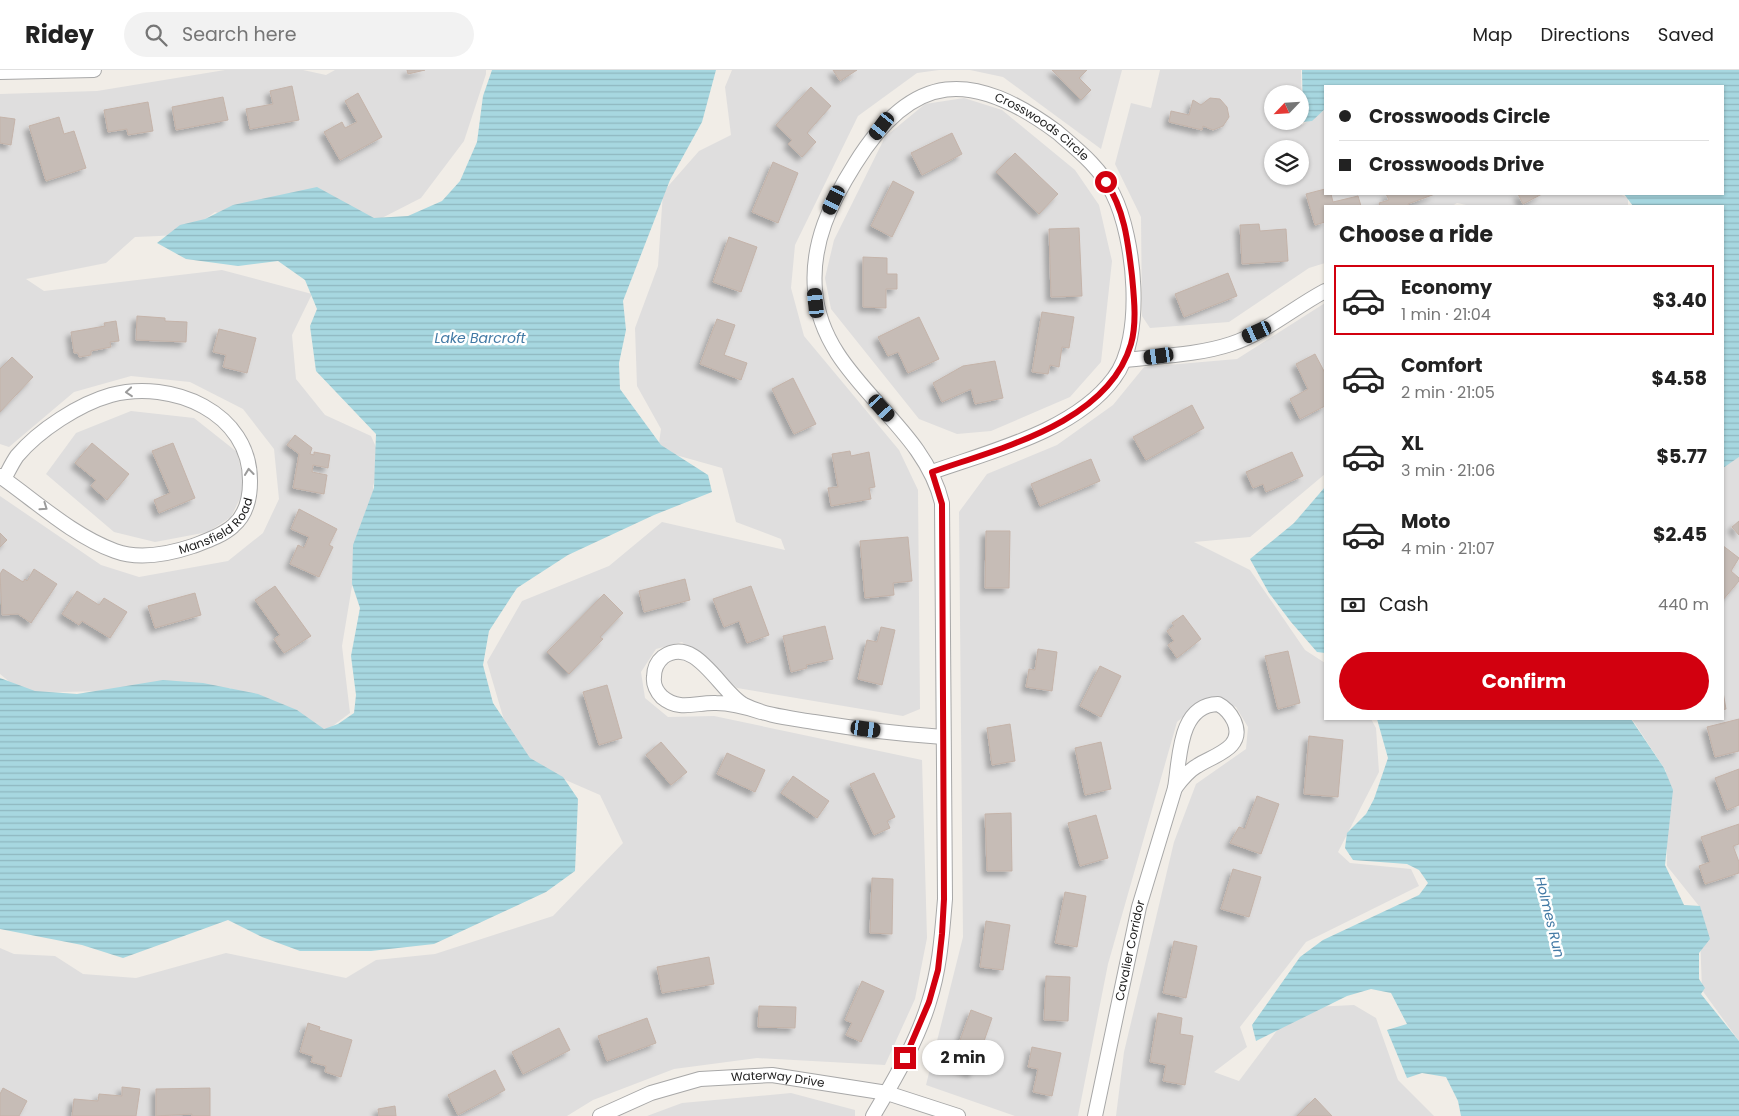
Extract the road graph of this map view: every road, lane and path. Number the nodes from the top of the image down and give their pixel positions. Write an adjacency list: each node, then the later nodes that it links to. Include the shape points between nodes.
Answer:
1 (94, 70): 2 (street)
2 (0, 72)
3 (1324, 292): 4 (street, via 1232,344)
4 (1125, 360): 5 (street, Crosswoods Circle, via 1104,390 1065,419 1035,435); 5 (street, Crosswoods Circle, via 1134,323 1127,236 1118,204 1100,173 1031,110 1011,99 976,87 956,86 936,88 919,95 882,126 839,190 820,234 814,286 830,342 858,382 905,434)
5 (932, 472): 8 (street, via 942,504)
6 (2, 478): 6 (street, Mansfield Road, one-way to 6, via 88,539 116,552 144,556 182,550 214,538 233,526 245,512 250,492 250,469 242,444 225,420 198,402 162,391 125,392 90,401 17,456)
7 (761, 712): 7 (street, via 714,702 681,706 668,702 658,694 654,670 659,660 668,654 686,653 697,657 727,693); 8 (street, via 831,725)
8 (943, 737): 10 (street, via 944,899 938,970 921,1024)
9 (1175, 788): 9 (street, Cavalier Corridor, via 1185,729 1190,719 1210,704 1225,708 1235,725 1233,743 1222,754 1196,766); 14 (street, Cavalier Corridor, via 1139,907)
10 (887, 1093): 11 (street, Waterway Drive, via 772,1075 731,1075 700,1078 671,1086); 12 (street); 13 (street, Waterway Drive)
11 (600, 1116)
12 (873, 1116)
13 (958, 1116)
14 (1095, 1116)

